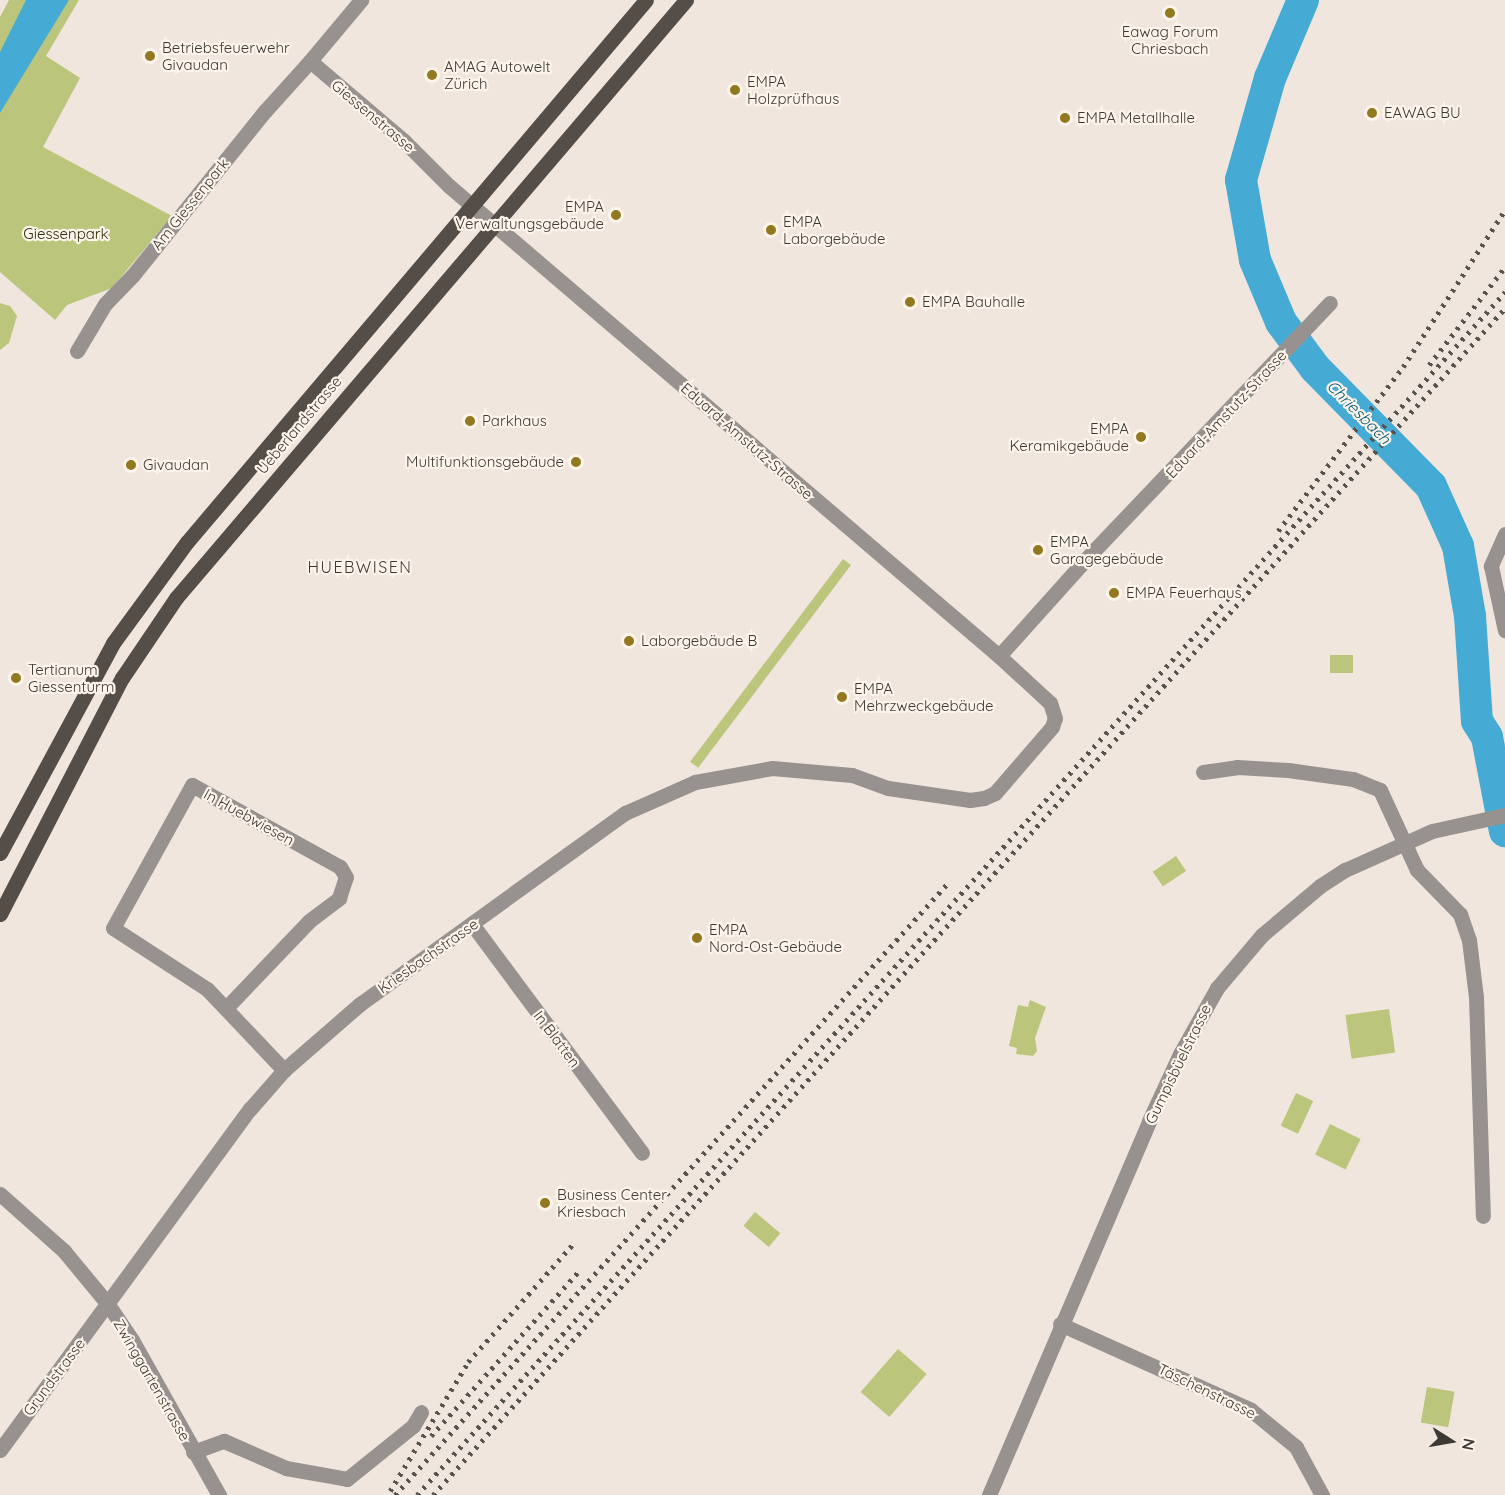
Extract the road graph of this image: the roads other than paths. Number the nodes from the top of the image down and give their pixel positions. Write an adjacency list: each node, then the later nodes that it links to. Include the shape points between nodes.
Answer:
1 (361, 0): 4 (street)
2 (646, 0): 5 (main road, Ueberlandstrasse)
3 (686, 0): 6 (main road, Ueberlandstrasse)
4 (310, 61): 5 (street, Giessenstrasse); 8 (street, Am Giessenpark, via 133,276 105,304)
5 (472, 204): 6 (street, Giessenstrasse); 16 (main road, Ueberlandstrasse, via 187,542 127,624 81,699)
6 (496, 223): 11 (street, Eduard-Amstutz-Strasse); 17 (main road, Ueberlandstrasse, via 176,598 122,678)
7 (1330, 303): 11 (street, Eduard-Amstutz-Strasse)
8 (77, 351)
9 (1505, 534): 10 (street, via 1491,566)
10 (1505, 631)
11 (999, 656): 13 (street, Eduard-Amstutz-Strasse, via 1050,703 1055,718 1052,727 995,793 970,800 888,788)
12 (1203, 772): 15 (street, via 1253,767 1353,778 1380,790)
13 (852, 775): 18 (street, Kriesbachstrasse, via 772,768 730,773 684,786 625,813)
14 (1505, 815): 15 (street, via 1470,821)
15 (1402, 842): 23 (street, via 1417,870 1460,914 1469,940 1482,1095); 25 (street, Gumpisbüelstrasse, via 1320,886 1262,935 1217,988 1180,1054)
16 (0, 852)
17 (0, 915)
18 (472, 924): 20 (street, Kriesbachstrasse, via 360,1004); 21 (street, In Blatten)
19 (226, 1008): 19 (street, In Huebwiesen, via 185,971 113,928 192,784 340,867 346,884 339,898 309,921); 20 (street, In Huebwiesen)
20 (284, 1070): 24 (street, Kriesbachstrasse, via 250,1109)
21 (642, 1153)
22 (0, 1194): 24 (street, Zwinggartenstrasse, via 64,1251)
23 (1483, 1216)
24 (107, 1304): 27 (street, Grundstrasse); 28 (street, Zwinggartenstrasse, via 132,1340)
25 (1060, 1324): 30 (street, Gumpisbüelstrasse); 31 (street, Täschenstrasse, via 1251,1410 1296,1447)
26 (421, 1412): 28 (street, via 413,1426 347,1479 286,1468 224,1441)
27 (0, 1450)
28 (193, 1452): 29 (street, Zwinggartenstrasse)
29 (219, 1495)
30 (989, 1495)
31 (1322, 1495)

